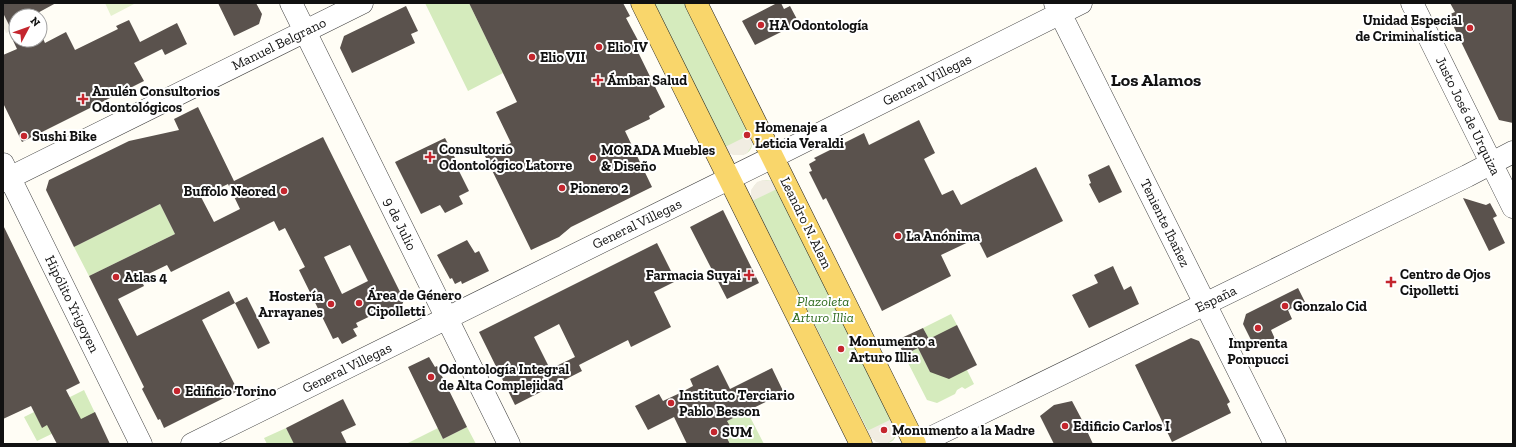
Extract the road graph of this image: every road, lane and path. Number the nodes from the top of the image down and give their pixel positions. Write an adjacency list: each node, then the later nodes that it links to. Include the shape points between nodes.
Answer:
1 (291, 3): 8 (street, 9 de Julio)
2 (362, 3): 8 (street, Manuel Belgrano)
3 (642, 3): 13 (main road)
4 (696, 3): 10 (main road, Leandro N. Alem)
5 (1081, 3): 7 (street, General Villegas)
6 (1412, 3): 11 (street, Justo José de Urquiza)
7 (1058, 8): 10 (street, General Villegas); 15 (street, Teniente Ibañez)
8 (305, 31): 12 (street, Manuel Belgrano); 16 (street, 9 de Julio)
9 (1513, 152): 11 (street, España)
10 (773, 157): 13 (street, General Villegas); 21 (main road, Leandro N. Alem)
11 (1492, 164): 14 (street, Justo José de Urquiza); 15 (street, España)
12 (5, 174): 17 (street, Hipólito Yrigoyen)
13 (729, 179): 16 (street, General Villegas); 20 (main road)
14 (1513, 207)
15 (1205, 304): 21 (street, España); 22 (street, Teniente Ibañez)
16 (446, 318): 18 (street, General Villegas); 19 (street, 9 de Julio)
17 (141, 444)
18 (192, 444)
19 (508, 444)
20 (861, 444)
21 (916, 444)
22 (1275, 444)

